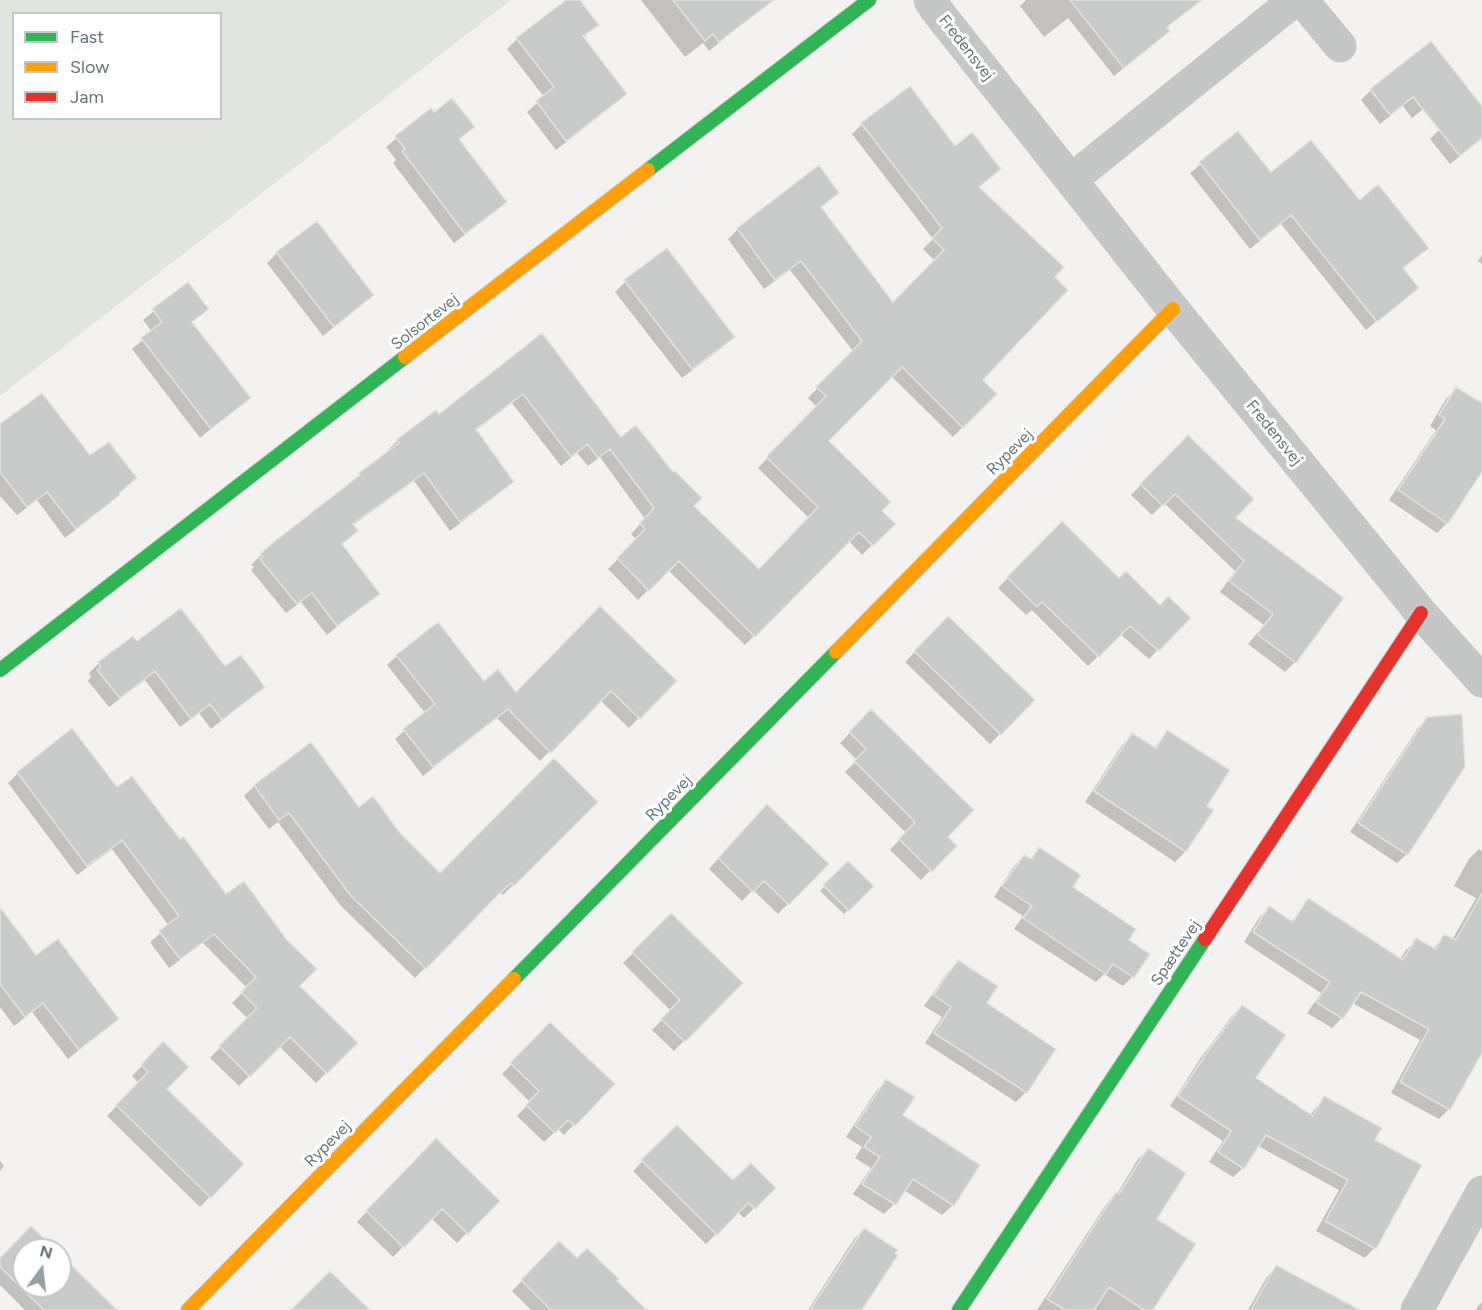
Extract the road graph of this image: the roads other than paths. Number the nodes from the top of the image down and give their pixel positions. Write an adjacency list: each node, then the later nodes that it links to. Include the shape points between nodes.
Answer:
1 (869, 0): 9 (street, Solsortevej)
2 (930, 0): 6 (street, Fredensvej)
3 (1295, 0): 6 (street)
4 (1302, 0): 5 (street)
5 (1340, 46)
6 (1071, 180): 7 (street, Fredensvej)
7 (1173, 309): 8 (street, Fredensvej); 12 (street, Rypevej)
8 (1420, 613): 10 (street, Fredensvej); 13 (street, Spættevej)
9 (0, 670)
10 (1482, 681)
11 (1482, 1192): 14 (street)
12 (188, 1310)
13 (959, 1310)
14 (1417, 1310)

